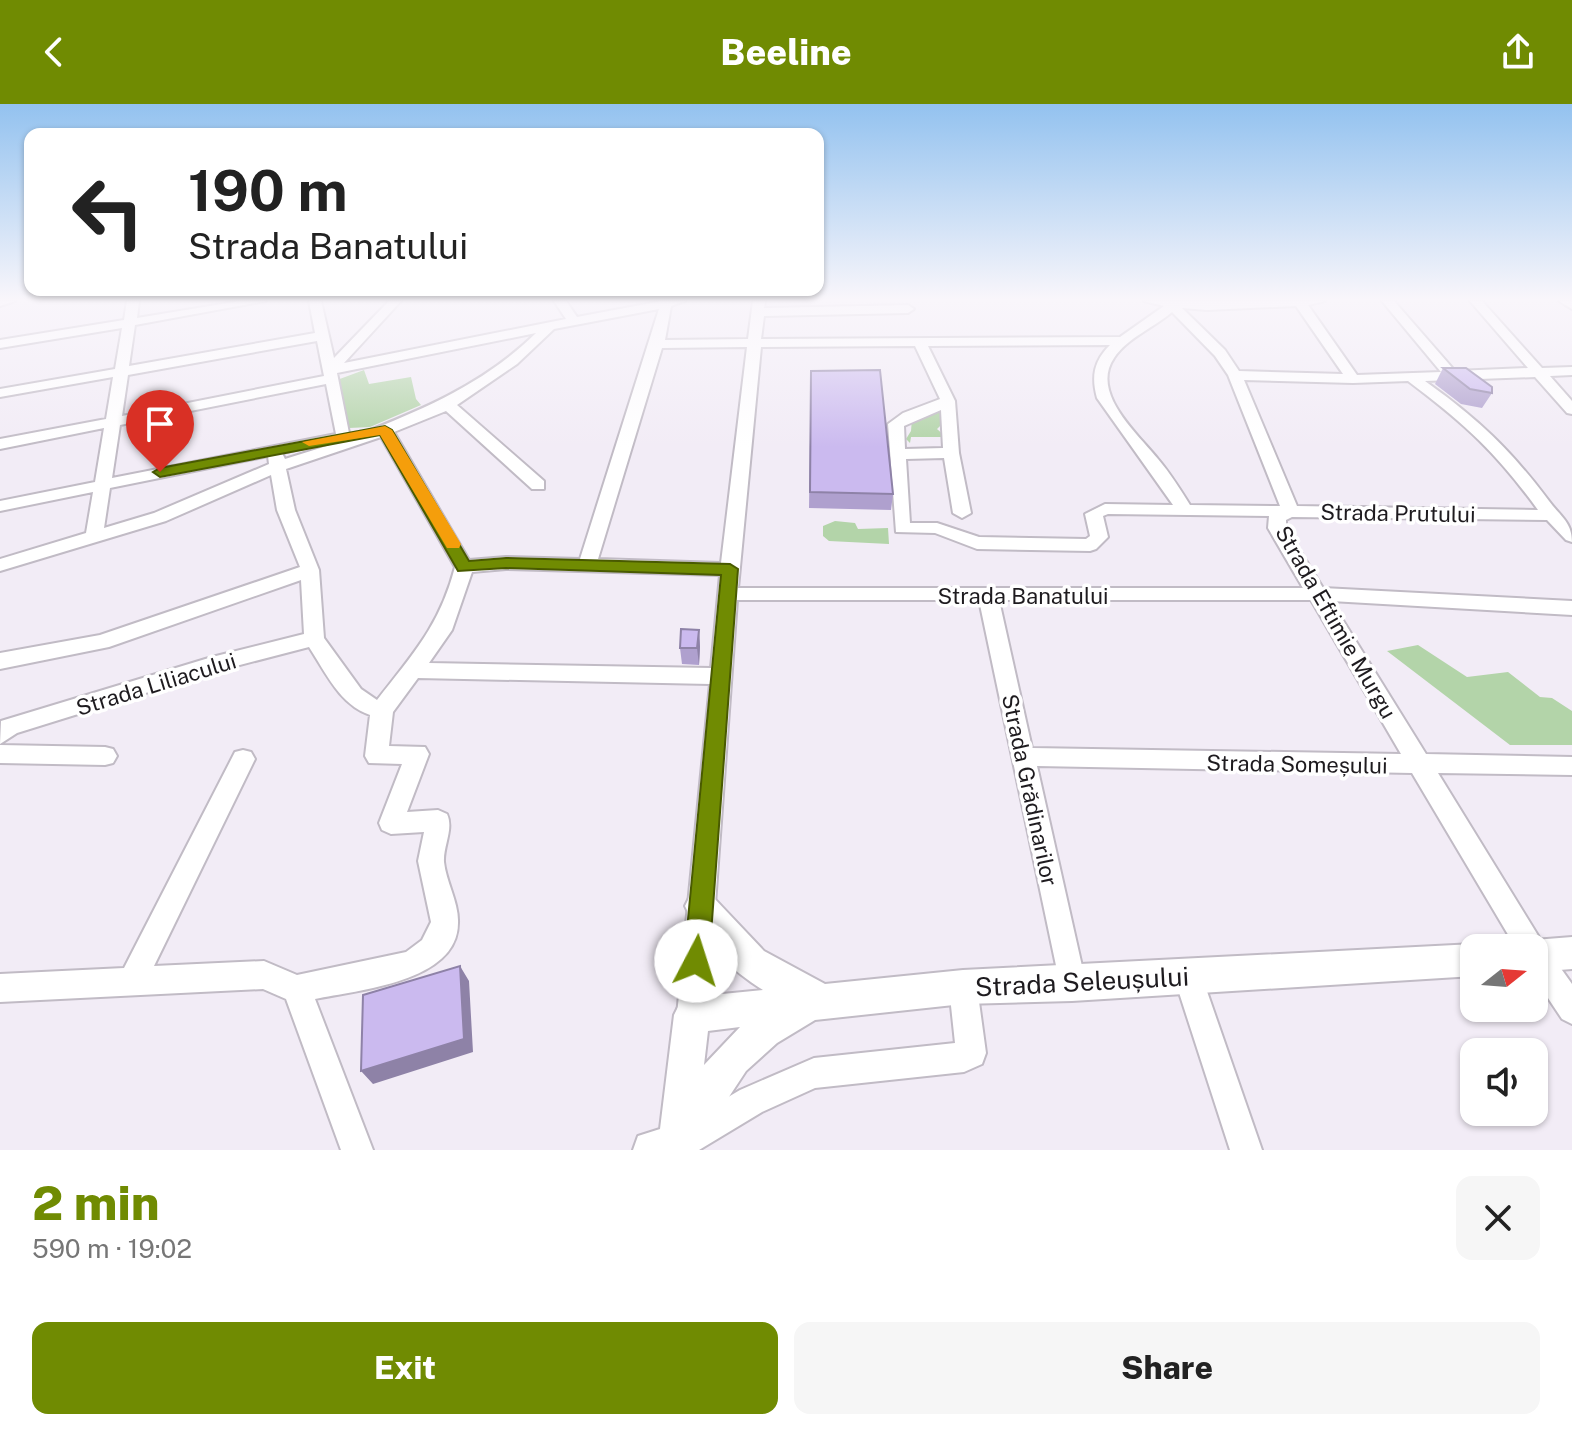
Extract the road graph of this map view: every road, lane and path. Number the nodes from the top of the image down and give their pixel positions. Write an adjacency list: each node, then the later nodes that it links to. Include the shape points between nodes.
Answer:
1 (125, 350): 16 (street)
2 (245, 350): 16 (street)
3 (326, 350): 18 (street)
4 (353, 350): 18 (street)
5 (448, 350): 18 (street)
6 (524, 350): 25 (street, via 495,376)
7 (655, 350): 44 (street)
8 (755, 350): 46 (street)
9 (923, 350): 24 (street)
10 (1116, 350): 37 (street, via 1100,369 1104,396)
11 (1217, 350): 19 (street, Strada Eftimie Murgu)
12 (1333, 350): 22 (street)
13 (1430, 350): 20 (street)
14 (1519, 350): 17 (street)
15 (1572, 371): 17 (street)
16 (121, 372): 23 (street); 27 (street)
17 (1539, 372): 20 (street); 26 (street)
18 (331, 375): 27 (street); 29 (street)
19 (1235, 375): 22 (street); 38 (street, Strada Eftimie Murgu)
20 (1453, 377): 21 (street)
21 (1413, 378): 22 (street); 40 (street, via 1495,444)
22 (1353, 379)
23 (0, 393)
24 (948, 401): 31 (street); 32 (street, via 906,415 896,424)
25 (447, 404): 28 (street); 35 (street)
26 (1572, 410)
27 (112, 422): 30 (street); 34 (street)
28 (385, 430): 29 (street); 33 (street, via 345,446); 45 (street)
29 (344, 436): 33 (street)
30 (0, 444)
31 (951, 453): 32 (street); 39 (street)
32 (896, 454): 37 (street, Strada Prutului, via 902,528 937,528 977,543 1090,545 1099,537 1097,511)
33 (276, 457): 34 (street); 42 (street, via 180,510); 47 (street, via 286,510)
34 (103, 484): 36 (street); 42 (street)
35 (538, 485)
36 (0, 506)
37 (1185, 510): 38 (street, Strada Prutului)
38 (1289, 511): 40 (street, Strada Prutului); 49 (street, Strada Eftimie Murgu, via 1277,518 1277,528)
39 (962, 513)
40 (1548, 515): 41 (street)
41 (1572, 536)
42 (94, 537): 43 (street)
43 (0, 565)
44 (587, 565): 45 (street); 46 (street)
45 (464, 567): 54 (street, via 442,630)
46 (730, 569): 48 (street)
47 (310, 570): 52 (street); 53 (street, via 102,642)
48 (728, 594): 50 (street, Strada Banatului); 55 (street)
49 (1318, 594): 50 (street, Strada Banatului); 51 (street); 63 (street, Strada Eftimie Murgu)
50 (988, 596): 60 (street, Strada Grădinarilor)
51 (1572, 608)
52 (314, 639): 56 (street, via 353,695); 57 (street, Strada Liliacului, via 9,727)
53 (0, 661)
54 (413, 670): 55 (street); 56 (street)
55 (721, 676): 64 (street)
56 (382, 710): 75 (street, via 377,756 417,754 391,823 438,821 431,861 445,922 442,936 412,964)
57 (0, 735)
58 (0, 754): 59 (street)
59 (105, 756)
60 (1023, 757): 63 (street, Strada Someșului); 72 (street, Strada Grădinarilor)
61 (243, 759): 71 (street)
62 (1572, 766): 63 (street, Strada Someșului)
63 (1419, 767): 65 (street, Strada Eftimie Murgu)
64 (701, 906): 76 (main road, via 729,943 773,981); 78 (street)
65 (1522, 934)
66 (1548, 953): 67 (main road)
67 (1572, 953)
68 (1460, 961): 70 (main road, Strada Seleușului)
69 (1548, 974): 77 (street, Strada Eftimie Murgu)
70 (1188, 977): 72 (main road, Strada Seleușului); 81 (street)
71 (133, 980): 74 (street); 75 (street, via 264,975)
72 (1072, 984): 73 (main road, Strada Seleușului)
73 (963, 987): 76 (main road, Strada Seleușului); 79 (street, via 972,1040 971,1053 964,1057 814,1073 751,1101)
74 (0, 988)
75 (297, 989): 80 (street)
76 (821, 1000): 78 (main road, Strada Seleușului); 79 (main road, via 776,1020 715,1077)
77 (1572, 1009)
78 (692, 1015): 79 (main road)
79 (669, 1148)
80 (357, 1150)
81 (1246, 1150)

